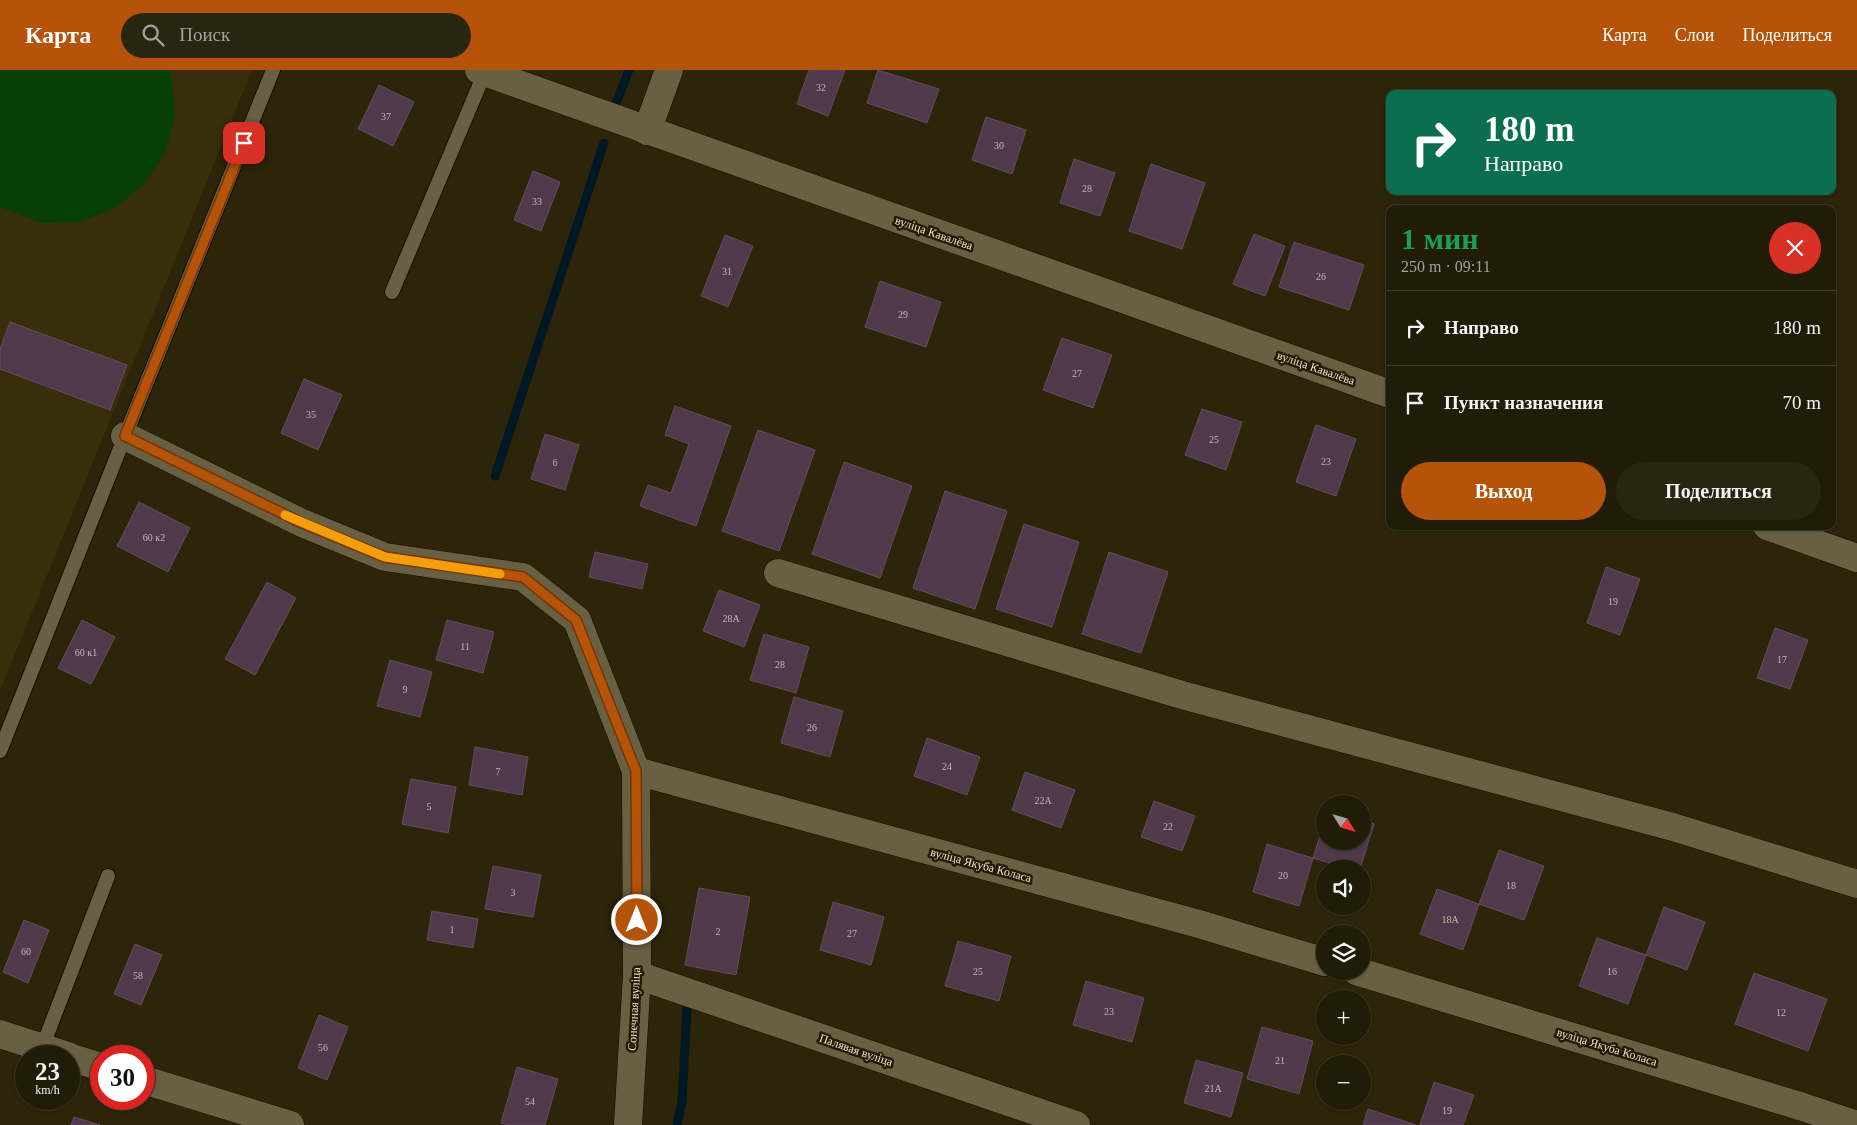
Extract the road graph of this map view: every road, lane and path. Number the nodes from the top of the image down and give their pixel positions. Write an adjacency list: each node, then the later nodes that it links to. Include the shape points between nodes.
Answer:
1 (273, 70): 7 (lane)
2 (669, 70): 4 (street)
3 (482, 71): 4 (street, вуліца Кавалёва); 5 (lane)
4 (647, 131): 6 (street, вуліца Кавалёва)
5 (392, 292)
6 (1386, 393)
7 (125, 436): 11 (lane); 12 (street, Сонечная вуліца, via 302,523 385,557 523,577 576,620)
8 (1778, 530): 9 (street)
9 (1857, 558)
10 (778, 573): 14 (street, via 1182,695 1673,827)
11 (0, 752)
12 (636, 771): 15 (street, вуліца Якуба Коласа, via 1199,924); 16 (street, Сонечная вуліца)
13 (108, 876): 20 (lane)
14 (1857, 884)
15 (1316, 959)
16 (637, 975): 23 (street, Сонечная вуліца); 24 (street, Палявая вуліца)
17 (1371, 976): 25 (street, вуліца Якуба Коласа)
18 (0, 1034): 19 (street)
19 (33, 1045)
20 (43, 1045)
21 (155, 1083): 22 (street)
22 (290, 1125)
23 (628, 1125)
24 (1076, 1125)
25 (1857, 1125)

